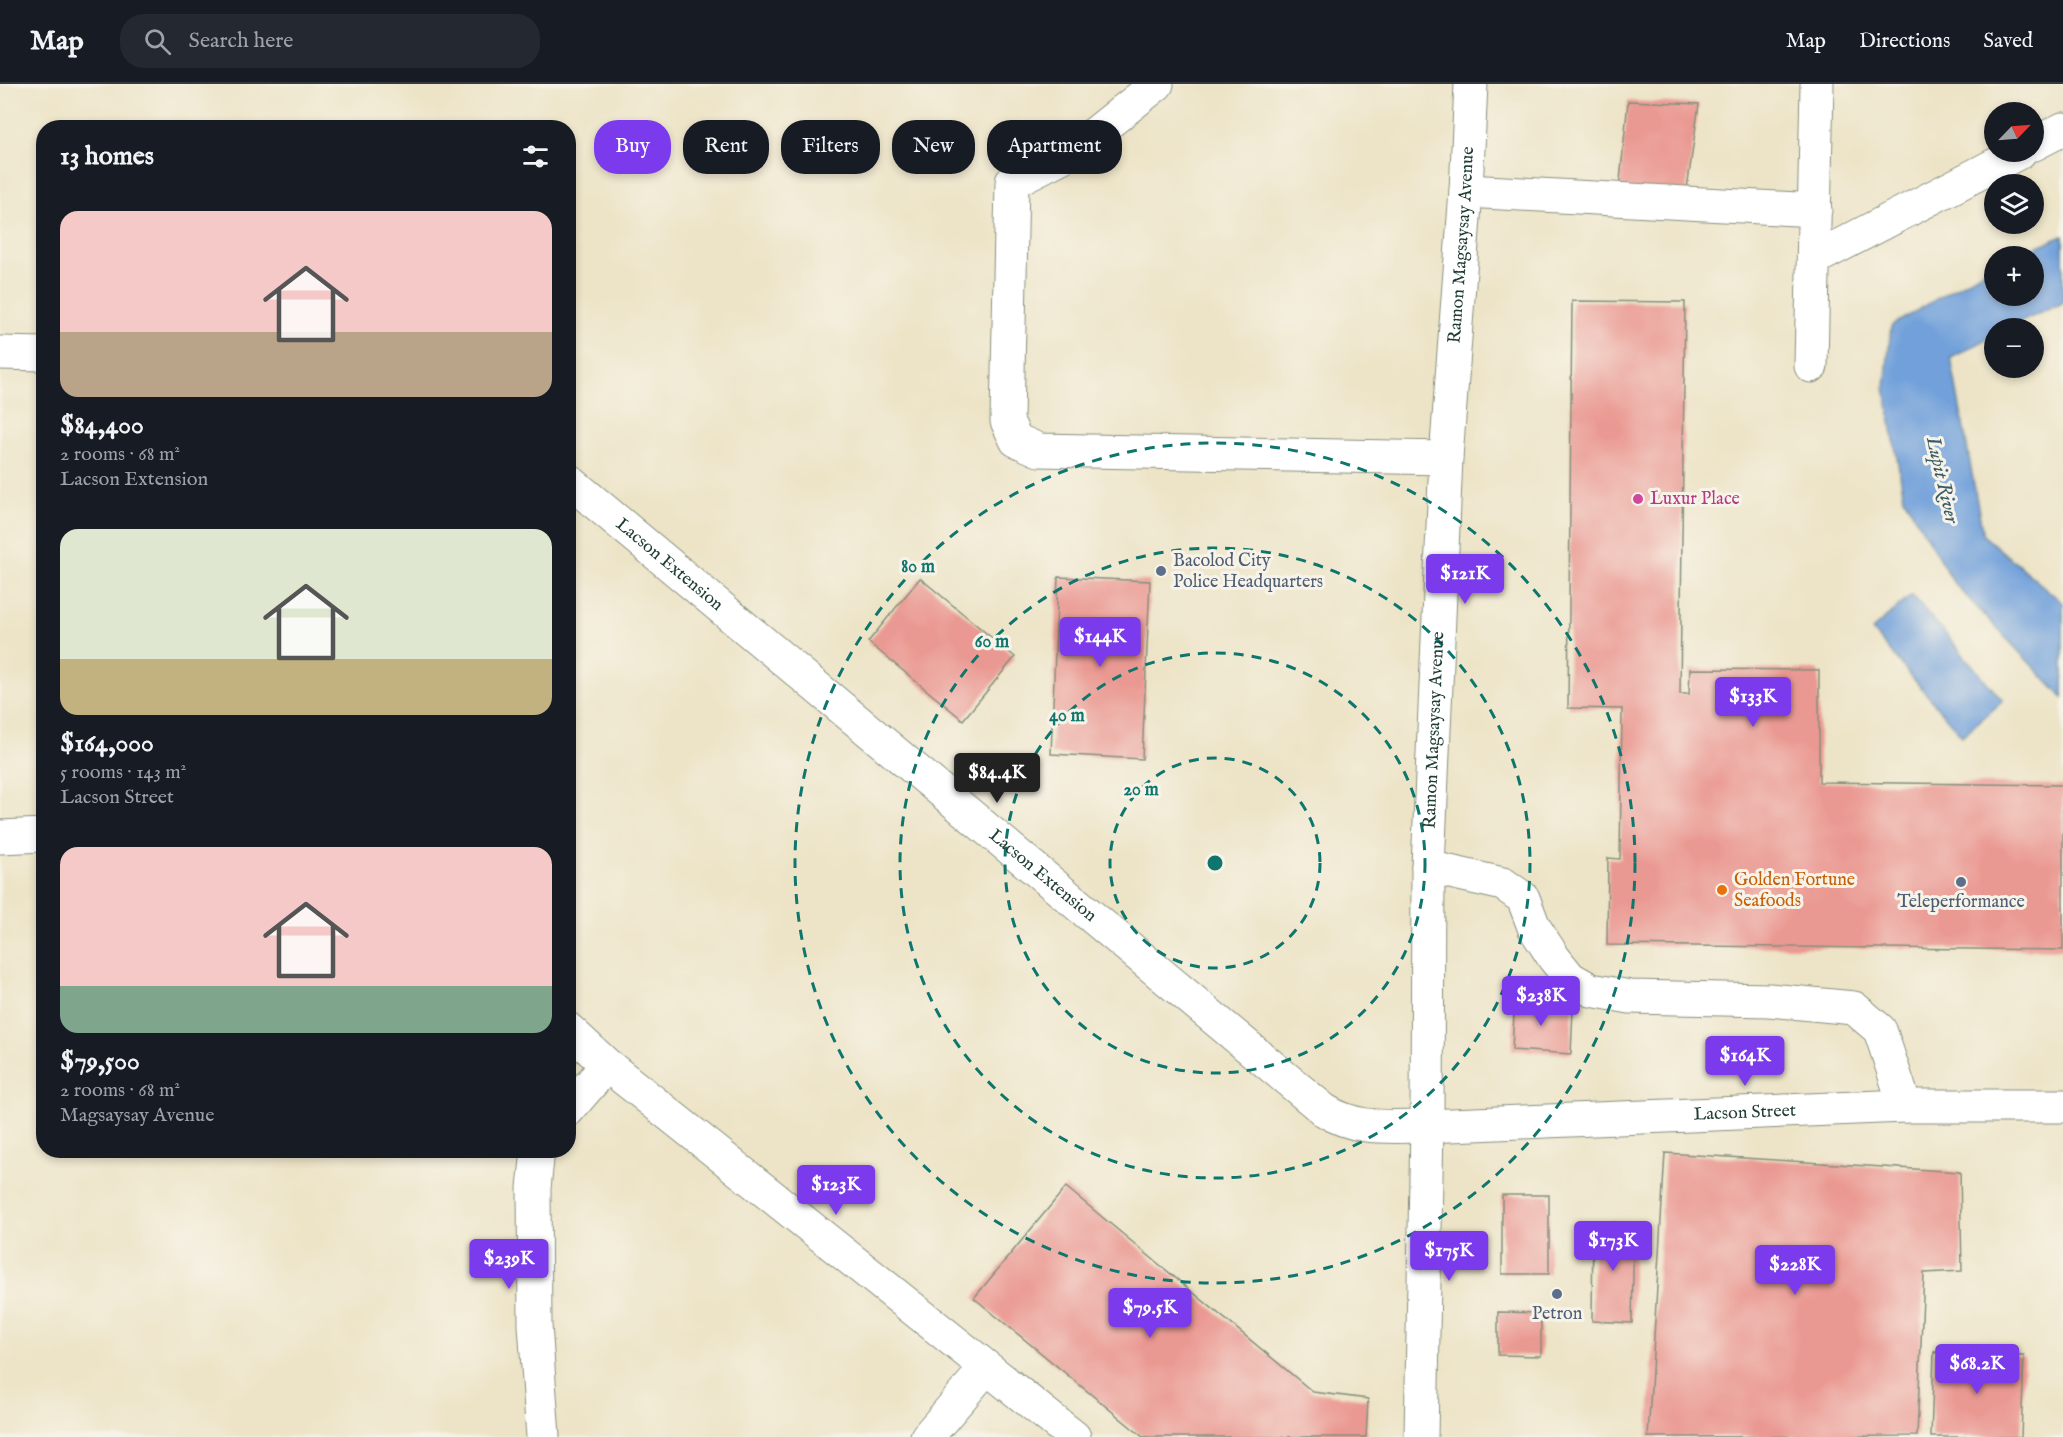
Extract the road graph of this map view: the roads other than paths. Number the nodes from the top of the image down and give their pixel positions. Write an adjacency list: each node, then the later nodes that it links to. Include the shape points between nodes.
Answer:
1 (1157, 84): 13 (main road, via 1073,151 1012,182 1007,421 1016,440 1039,450)
2 (1471, 84): 7 (main road, Ramon Magsaysay Avenue)
3 (1817, 84): 8 (main road)
4 (2063, 129): 5 (main road)
5 (2044, 139)
6 (2001, 162): 9 (main road)
7 (1466, 191): 8 (main road); 13 (main road, Ramon Magsaysay Avenue)
8 (1815, 210): 9 (main road)
9 (1814, 259): 12 (main road)
10 (0, 353): 11 (main road)
11 (36, 354)
12 (1811, 366)
13 (1446, 458): 17 (main road, Ramon Magsaysay Avenue)
14 (576, 487): 23 (main road, Lacson Extension, via 1324,1110 1358,1126)
15 (36, 835): 16 (main road)
16 (0, 837)
17 (1428, 867): 21 (main road, via 1503,884 1523,898 1534,927 1554,958 1570,978 1591,990 1630,997 1769,1000 1854,1008 1880,1030); 23 (main road, Ramon Magsaysay Avenue)
18 (576, 1036): 19 (main road)
19 (607, 1065): 20 (main road); 25 (main road)
20 (576, 1101)
21 (1905, 1106): 22 (main road, Lacson Street); 23 (main road, Lacson Street)
22 (2063, 1106)
23 (1427, 1126): 29 (main road, Ramon Magsaysay Avenue)
24 (537, 1158): 26 (main road, via 536,1325)
25 (986, 1368): 27 (main road); 28 (main road)
26 (543, 1437)
27 (927, 1437)
28 (1074, 1437)
29 (1420, 1437)

